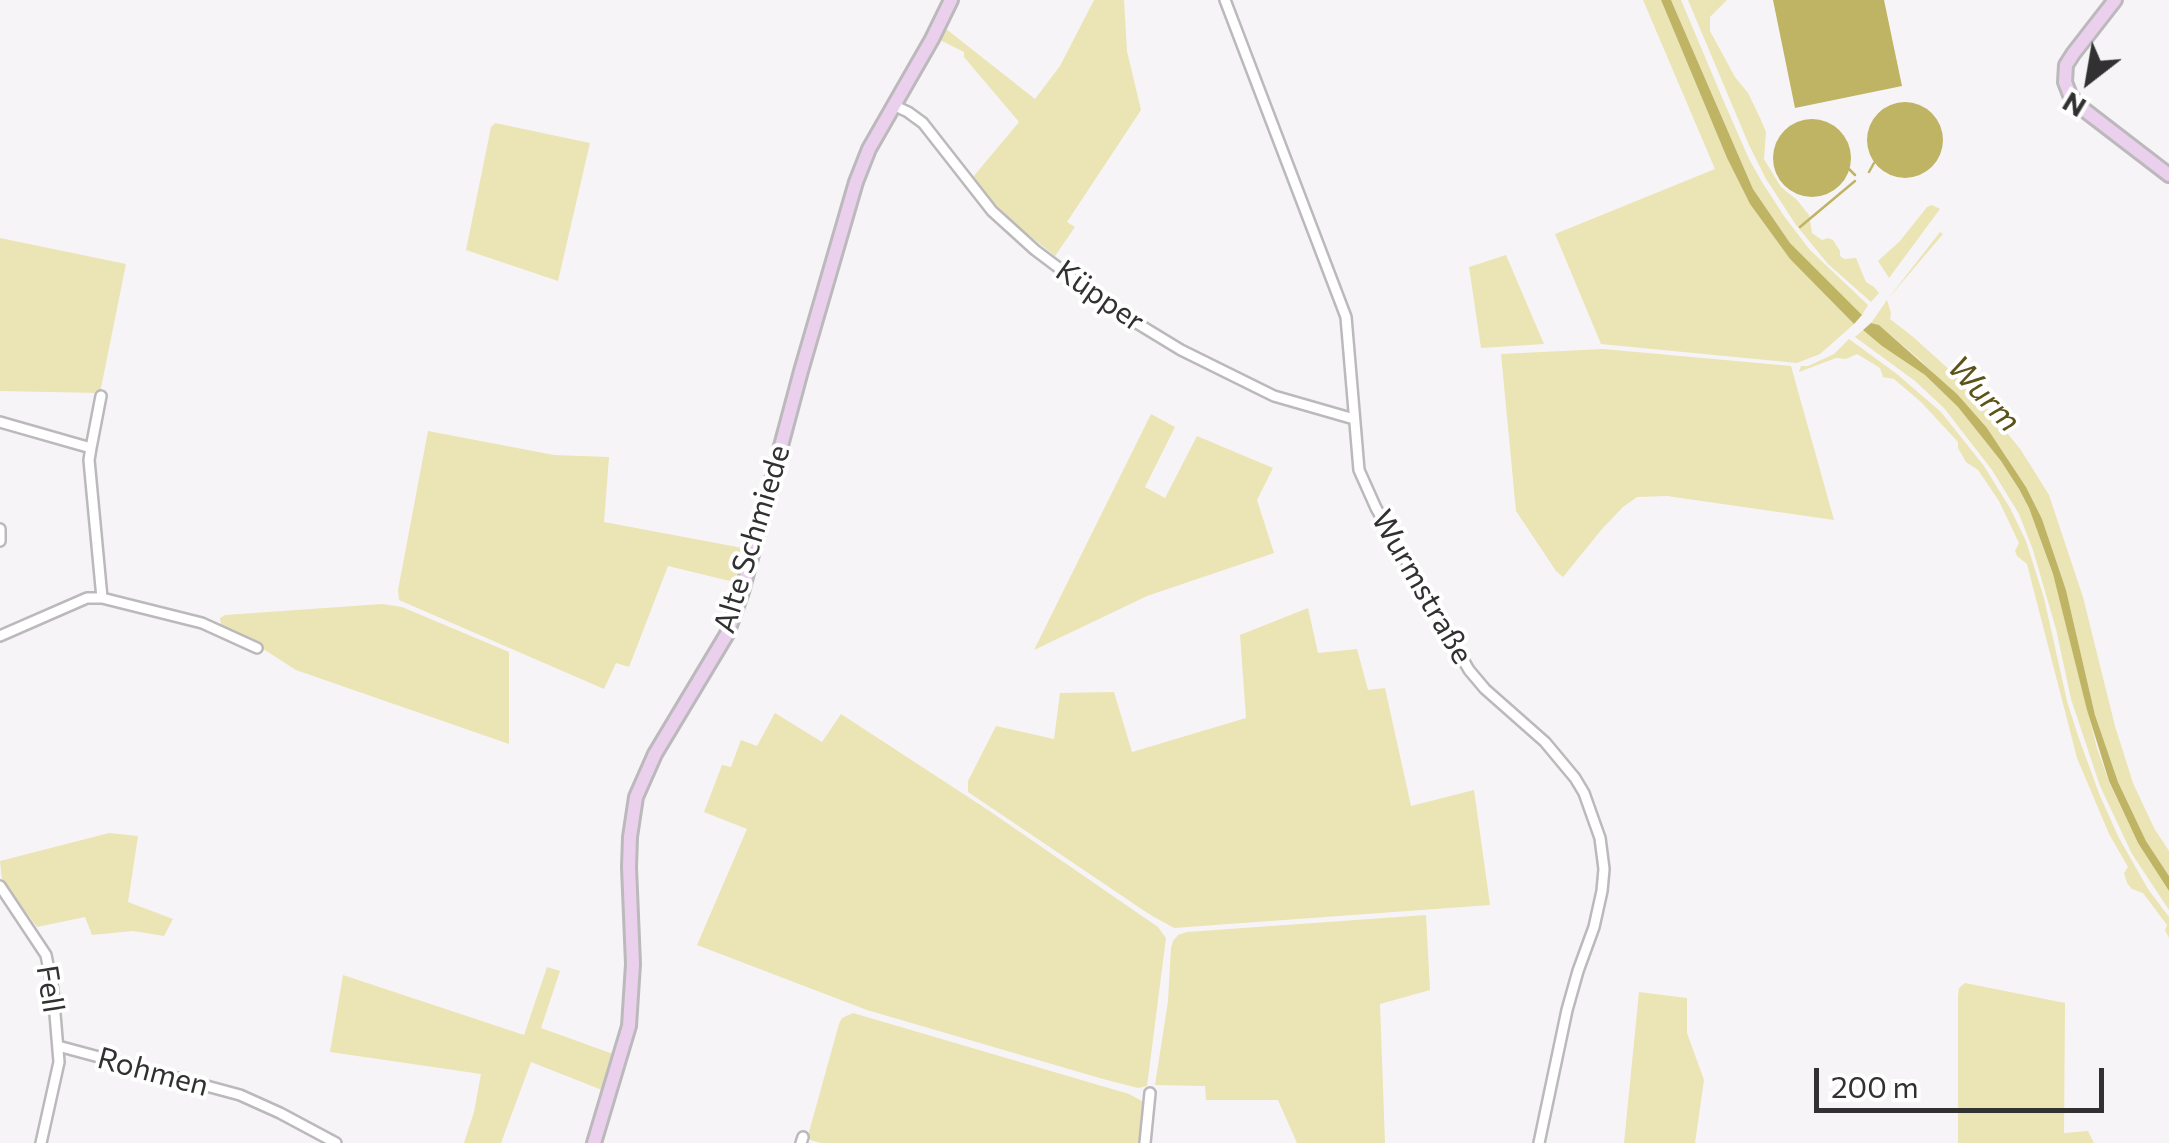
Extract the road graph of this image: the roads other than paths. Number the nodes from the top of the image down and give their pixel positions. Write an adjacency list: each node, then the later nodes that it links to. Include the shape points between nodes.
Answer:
1 (951, 0): 4 (street, Alte Schmiede)
2 (1225, 0): 7 (street, Wurmstraße, via 1346,317)
3 (2115, 0): 5 (street, via 2072,54 2064,82 2083,109)
4 (894, 105): 7 (street, Küpper, via 923,122 992,211 1112,308 1274,396); 20 (street, Alte Schmiede, via 856,182 727,634 636,797 629,1026)
5 (2169, 175)
6 (101, 396): 9 (street)
7 (1354, 419): 22 (street, Wurmstraße, via 1359,470 1455,650 1575,778 1600,838 1602,891 1567,1010)
8 (0, 422): 9 (street)
9 (91, 448): 12 (street)
10 (0, 529): 11 (street)
11 (0, 541)
12 (102, 598): 13 (street, via 87,598); 14 (street, via 202,623)
13 (0, 636)
14 (257, 648)
15 (0, 886): 16 (street, Fell, via 46,954)
16 (58, 1046): 18 (street, Rohmen); 19 (street, Rohmen, via 240,1095)
17 (1150, 1094): 21 (street)
18 (41, 1143)
19 (336, 1143)
20 (594, 1143)
21 (1145, 1143)
22 (1539, 1143)

